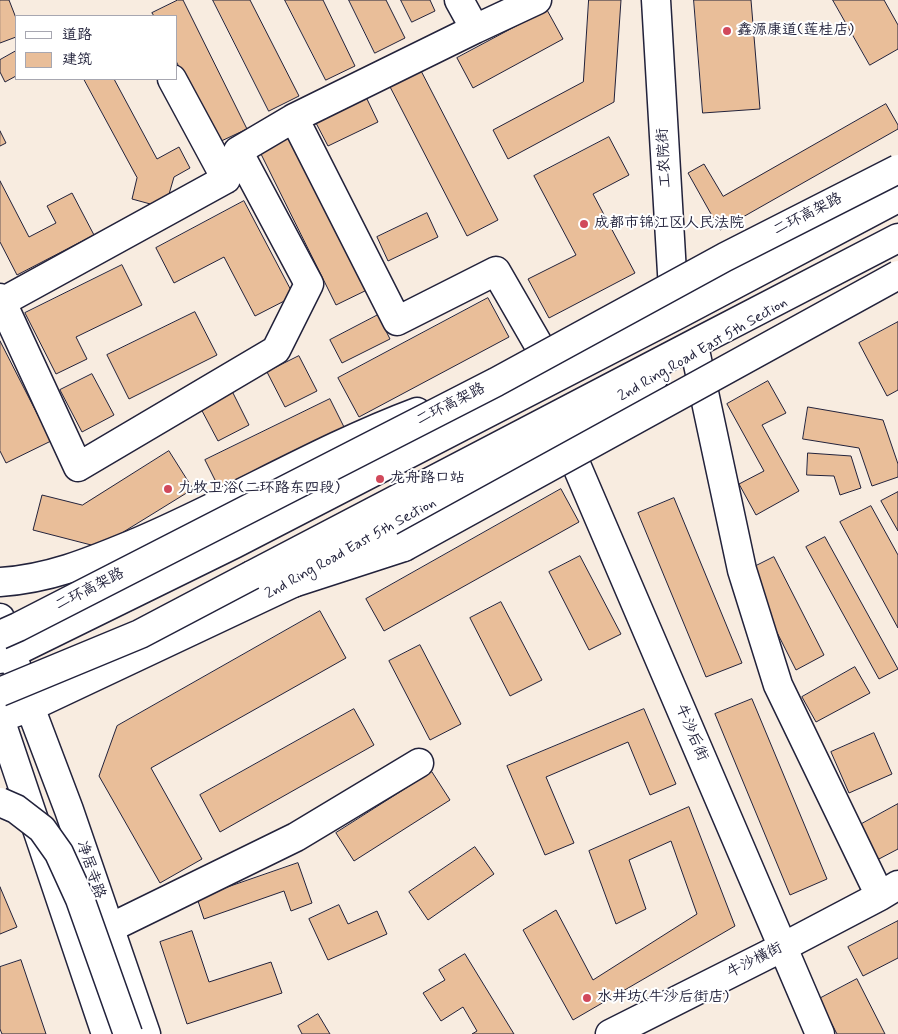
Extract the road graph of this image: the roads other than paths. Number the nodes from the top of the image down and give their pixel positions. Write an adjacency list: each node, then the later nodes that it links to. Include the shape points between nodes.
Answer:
1 (459, 0): 4 (main road)
2 (537, 0): 4 (main road)
3 (656, 0): 14 (main road, 工农院街)
4 (475, 29): 6 (main road)
5 (173, 80): 9 (main road)
6 (294, 118): 7 (main road); 16 (main road, via 397,321 496,271)
7 (238, 152): 9 (main road); 13 (main road, via 309,284 276,350 78,467)
8 (898, 169): 17 (main road, 二环高架路, bridge, via 725,257)
9 (226, 179): 13 (main road)
10 (898, 198): 14 (main road)
11 (898, 238): 15 (main road, 2nd Ring Road East 5th Section); 23 (main road, bridge, via 140,634)
12 (898, 275): 20 (main road, bridge, via 404,547)
13 (1, 300)
14 (675, 316): 16 (main road)
15 (696, 354): 18 (main road, 2nd Ring Road East 5th Section); 28 (main road, via 742,570 778,685)
16 (557, 377): 22 (main road, via 234,544)
17 (496, 382): 19 (main road, bridge, via 380,426 165,530 87,563 48,575); 22 (main road, 二环高架路, bridge, via 18,627)
18 (562, 432): 20 (main road, 2nd Ring Road East 5th Section); 30 (main road, 牛沙后街)
19 (0, 582)
20 (292, 583): 24 (main road, 2nd Ring Road East 5th Section)
21 (0, 618): 22 (main road, 净居寺路)
22 (4, 649): 24 (main road, 净居寺路)
23 (0, 692)
24 (30, 707): 25 (main road, 2nd Ring Road East 5th Section); 29 (main road, 净居寺路)
25 (0, 718): 31 (main road)
26 (418, 763): 29 (main road, via 296,837)
27 (0, 802): 32 (main road, bridge, via 16,809 42,829 59,853 80,899)
28 (889, 890): 30 (main road, 牛沙横街)
29 (110, 928): 33 (main road, 净居寺路)
30 (783, 947): 34 (main road, 牛沙横街); 35 (main road, 牛沙后街)
31 (106, 1034)
32 (128, 1034)
33 (146, 1034)
34 (610, 1034)
35 (820, 1034)

